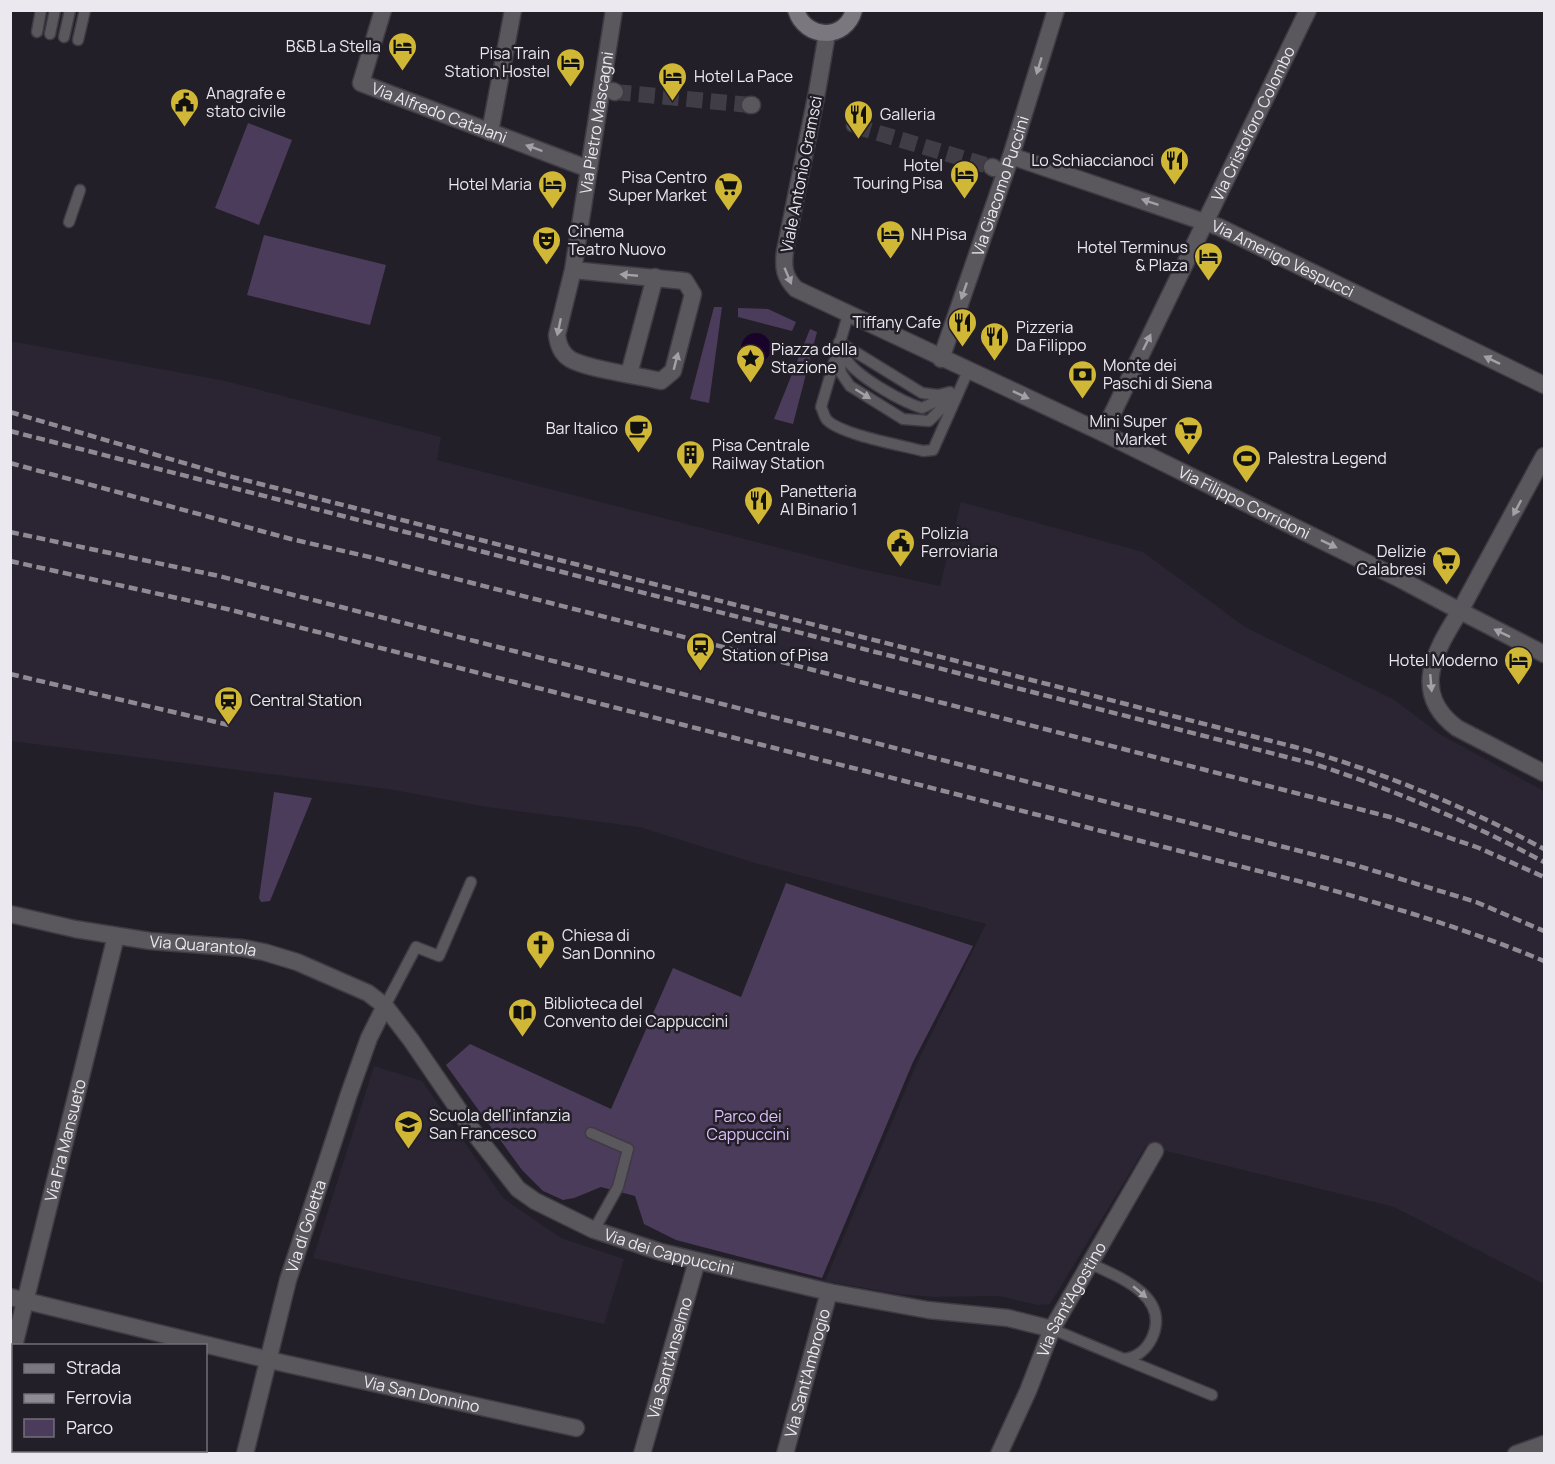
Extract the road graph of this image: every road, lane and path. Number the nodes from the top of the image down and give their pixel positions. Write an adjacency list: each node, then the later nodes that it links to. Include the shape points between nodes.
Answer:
1 (41, 10): 12 (lane)
2 (55, 10): 13 (lane)
3 (70, 10): 15 (lane)
4 (85, 10): 16 (lane)
5 (383, 10): 17 (street, Via Alfredo Catalani, via 361,83)
6 (513, 10): 17 (street)
7 (614, 10): 19 (street, Via Pietro Mascagni)
8 (796, 10): 14 (main road, via 813,32)
9 (854, 10): 14 (main road, via 844,27)
10 (1056, 10): 18 (street, Via Giacomo Puccini, one-way to 18)
11 (1308, 10): 21 (street, Via Cristoforo Colombo)
12 (37, 32)
13 (50, 34)
14 (827, 34): 25 (street, Viale Antonio Gramsci, one-way to 25, via 784,264 785,276 796,289)
15 (64, 37)
16 (78, 40)
17 (490, 132): 19 (street, Via Alfredo Catalani, one-way to 17)
18 (1011, 156): 21 (street, Via Amerigo Vespucci, one-way to 18); 27 (street, Via Giacomo Puccini, one-way to 27)
19 (589, 169): 23 (street, Via Pietro Mascagni)
20 (80, 190): 22 (lane)
21 (1205, 221): 30 (street, Via Amerigo Vespucci, one-way to 21); 32 (street, Via Cristoforo Colombo, one-way to 21)
22 (69, 222)
23 (573, 270): 24 (street, one-way to 23); 29 (street, one-way to 29, via 557,335 560,347 570,360)
24 (655, 278): 29 (street); 29 (street, one-way to 24, via 661,381 673,371 693,294 685,281)
25 (848, 315): 26 (lane); 27 (street)
26 (839, 342): 31 (lane, via 922,393 938,395); 31 (lane, via 847,361 857,371 907,403 922,408); 31 (lane, one-way to 31, via 838,362 850,386 903,419 929,421); 31 (lane, via 822,407 826,419 855,433 923,451 933,450)
27 (941, 359): 28 (street, Via Filippo Corridoni)
28 (968, 370): 31 (lane); 32 (street, Via Filippo Corridoni, one-way to 32)
29 (629, 374)
30 (1545, 386)
31 (959, 390)
32 (1103, 433): 34 (street, Via Filippo Corridoni, one-way to 34)
33 (1545, 456): 34 (street, one-way to 34)
34 (1460, 611): 35 (street, Via Filippo Corridoni, one-way to 34); 36 (street, one-way to 36, via 1432,662 1431,692 1438,708 1457,728)
35 (1545, 654)
36 (1545, 773)
37 (471, 882): 40 (lane, via 439,957 417,946)
38 (10, 914): 39 (street, Via Quarantola)
39 (116, 936): 40 (street, Via Quarantola, via 243,948 282,957 368,993); 47 (street, Via Fra Mansueto)
40 (385, 1006): 43 (street, Via dei Cappuccini, via 518,1189); 52 (street, Via di Goletta, via 349,1094 288,1280)
41 (591, 1133): 43 (lane, via 628,1149 618,1187)
42 (1155, 1151): 45 (street, Via Sant'Agostino)
43 (594, 1230): 44 (street, Via dei Cappuccini)
44 (697, 1261): 46 (street, Via dei Cappuccini); 58 (street, Via Sant'Anselmo)
45 (1089, 1263): 48 (street, Via Sant'Agostino); 53 (lane, one-way to 53, via 1123,1279 1154,1305 1157,1324 1147,1346 1134,1357)
46 (829, 1292): 48 (street, Via dei Cappuccini, via 928,1310 1008,1318); 59 (street, Via Sant'Ambrogio)
47 (18, 1299): 49 (street, Via Fra Mansueto); 50 (street, Via San Donnino)
48 (1052, 1329): 53 (lane); 60 (street, Via Sant'Agostino)
49 (14, 1344)
50 (205, 1344)
51 (207, 1345): 52 (street, Via San Donnino)
52 (267, 1359): 55 (street, Via San Donnino); 57 (street, Via di Goletta)
53 (1124, 1359): 54 (lane)
54 (1212, 1395)
55 (576, 1428)
56 (1545, 1444): 61 (street)
57 (245, 1454)
58 (642, 1454)
59 (784, 1454)
60 (999, 1454)
61 (1516, 1454)

